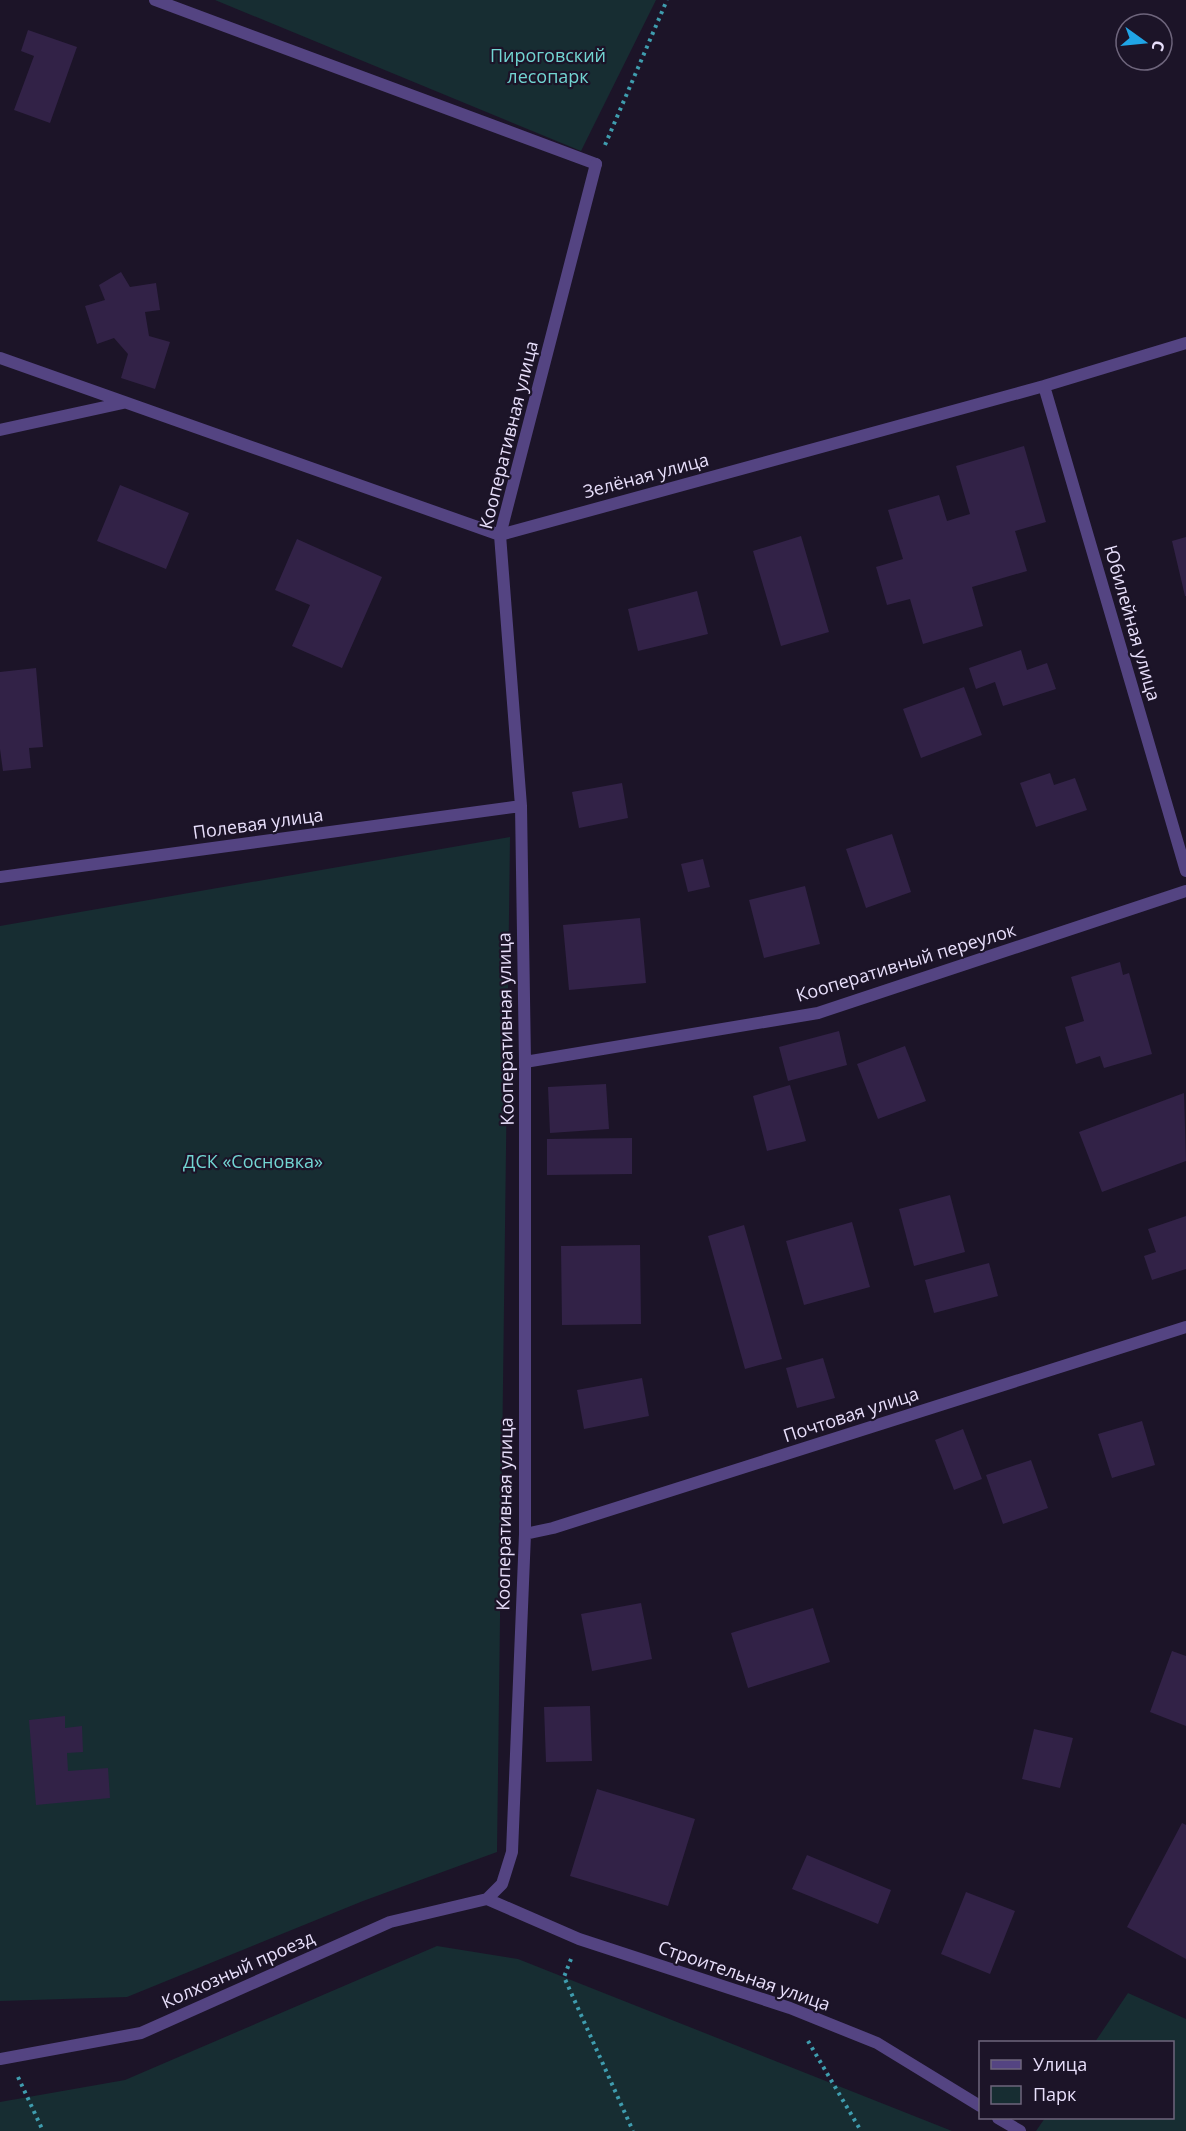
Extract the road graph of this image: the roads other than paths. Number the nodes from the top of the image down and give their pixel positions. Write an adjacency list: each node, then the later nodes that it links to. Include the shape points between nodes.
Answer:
1 (155, 0): 7 (street, Кооперативная улица, via 596,164)
2 (1186, 343): 4 (street, Зелёная улица)
3 (0, 358): 5 (street)
4 (1044, 386): 7 (street, Зелёная улица); 9 (street, Юбилейная улица)
5 (124, 403): 6 (street); 7 (street)
6 (0, 430)
7 (500, 536): 8 (street, Кооперативная улица)
8 (521, 806): 10 (street, Полевая улица); 12 (street, Кооперативная улица)
9 (1186, 871)
10 (0, 877)
11 (1186, 891): 12 (street, Кооперативный переулок, via 818,1013)
12 (525, 1062): 14 (street, Кооперативная улица)
13 (1186, 1328): 14 (street, Почтовая улица)
14 (525, 1534): 15 (street, Кооперативная улица, via 512,1852 502,1884)
15 (487, 1899): 16 (street, Колхозный проезд, via 390,1922 141,2033); 17 (street, Строительная улица, via 579,1939 790,2008 877,2043)
16 (5, 2059)
17 (979, 2105)
18 (1000, 2119): 19 (street)
19 (1020, 2131)

